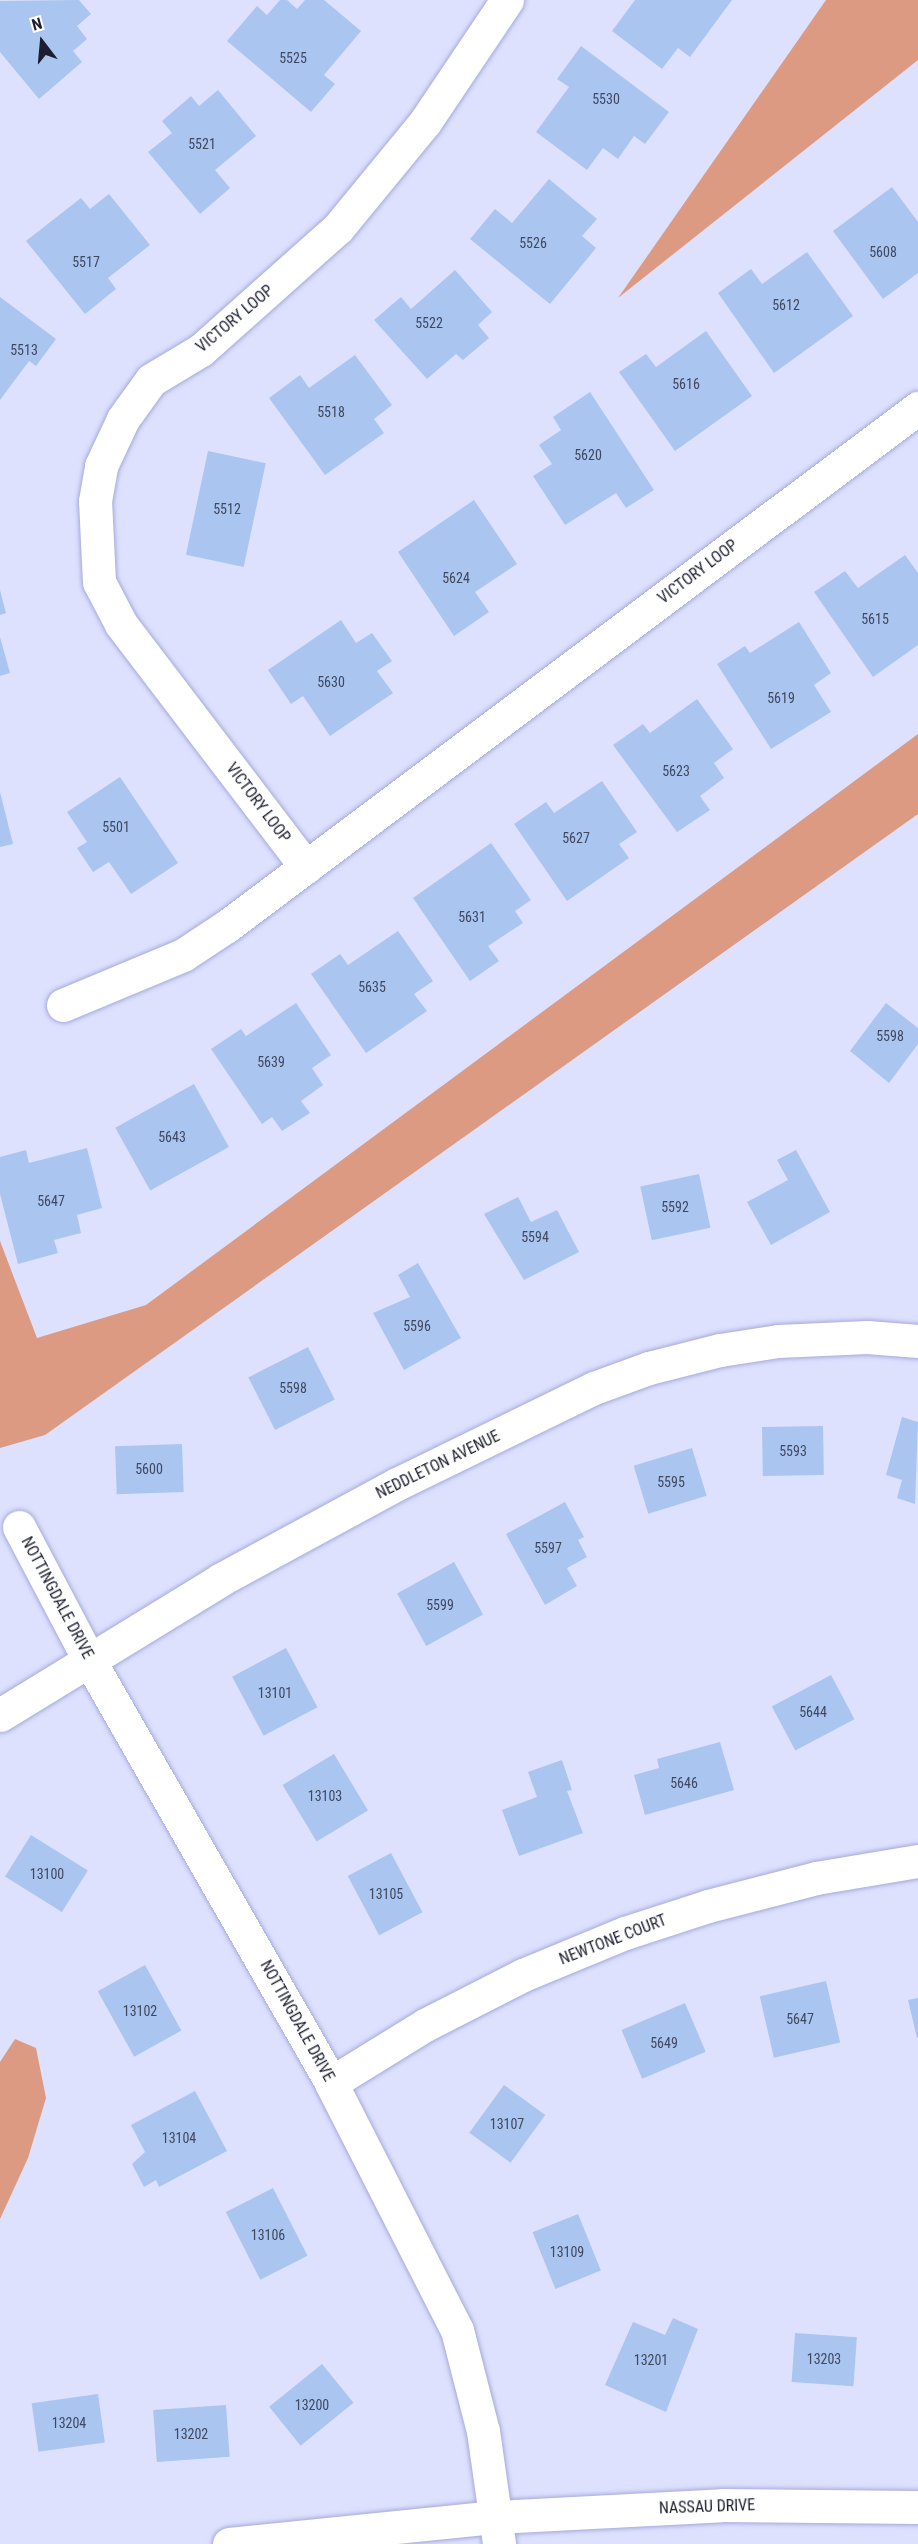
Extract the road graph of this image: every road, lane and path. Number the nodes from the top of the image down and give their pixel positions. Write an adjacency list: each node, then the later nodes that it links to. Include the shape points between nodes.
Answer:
1 (507, 0): 3 (street, VICTORY LOOP, via 425,122 338,228 201,350 151,380 123,419 101,466 95,501 99,582 121,624)
2 (918, 408): 3 (street, VICTORY LOOP)
3 (306, 867): 4 (street, VICTORY LOOP, via 183,955)
4 (63, 1005)
5 (918, 1341): 7 (street, NEDDLETON AVENUE, via 867,1337 778,1341 700,1355 594,1388 397,1484 220,1580)
6 (19, 1527): 7 (street, NOTTINGDALE DRIVE)
7 (88, 1658): 8 (street, NEDDLETON AVENUE); 10 (street, NOTTINGDALE DRIVE)
8 (0, 1716)
9 (918, 1861): 10 (street, NEWTONE COURT, via 816,1878 625,1933 523,1975 425,2025)
10 (331, 2083): 12 (street, NOTTINGDALE DRIVE, via 456,2330 483,2431)
11 (918, 2507): 12 (street, NASSAU DRIVE, via 722,2505)
12 (498, 2530): 13 (street, NASSAU DRIVE)
13 (229, 2544)

